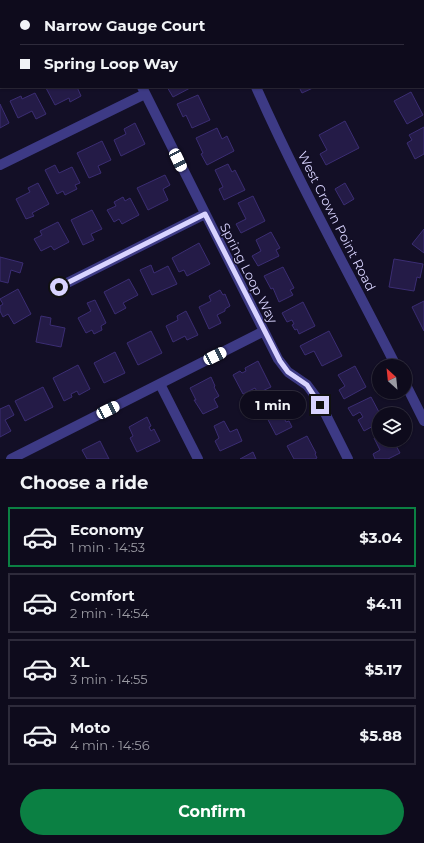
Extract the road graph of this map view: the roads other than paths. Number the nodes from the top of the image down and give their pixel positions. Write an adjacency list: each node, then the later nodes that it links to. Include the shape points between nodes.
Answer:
1 (256, 88): 7 (street, West Crown Point Road, via 340,259)
2 (143, 90): 3 (street); 4 (street, Spring Loop Way)
3 (0, 165)
4 (205, 214): 5 (street); 6 (street, Spring Loop Way)
5 (59, 287)
6 (264, 331): 8 (street); 13 (street, Spring Loop Way, via 288,372 307,385 319,401)
7 (392, 359)
8 (160, 384): 11 (street); 12 (street)
9 (412, 397): 10 (street)
10 (424, 420)
11 (11, 459)
12 (198, 459)
13 (348, 459)

